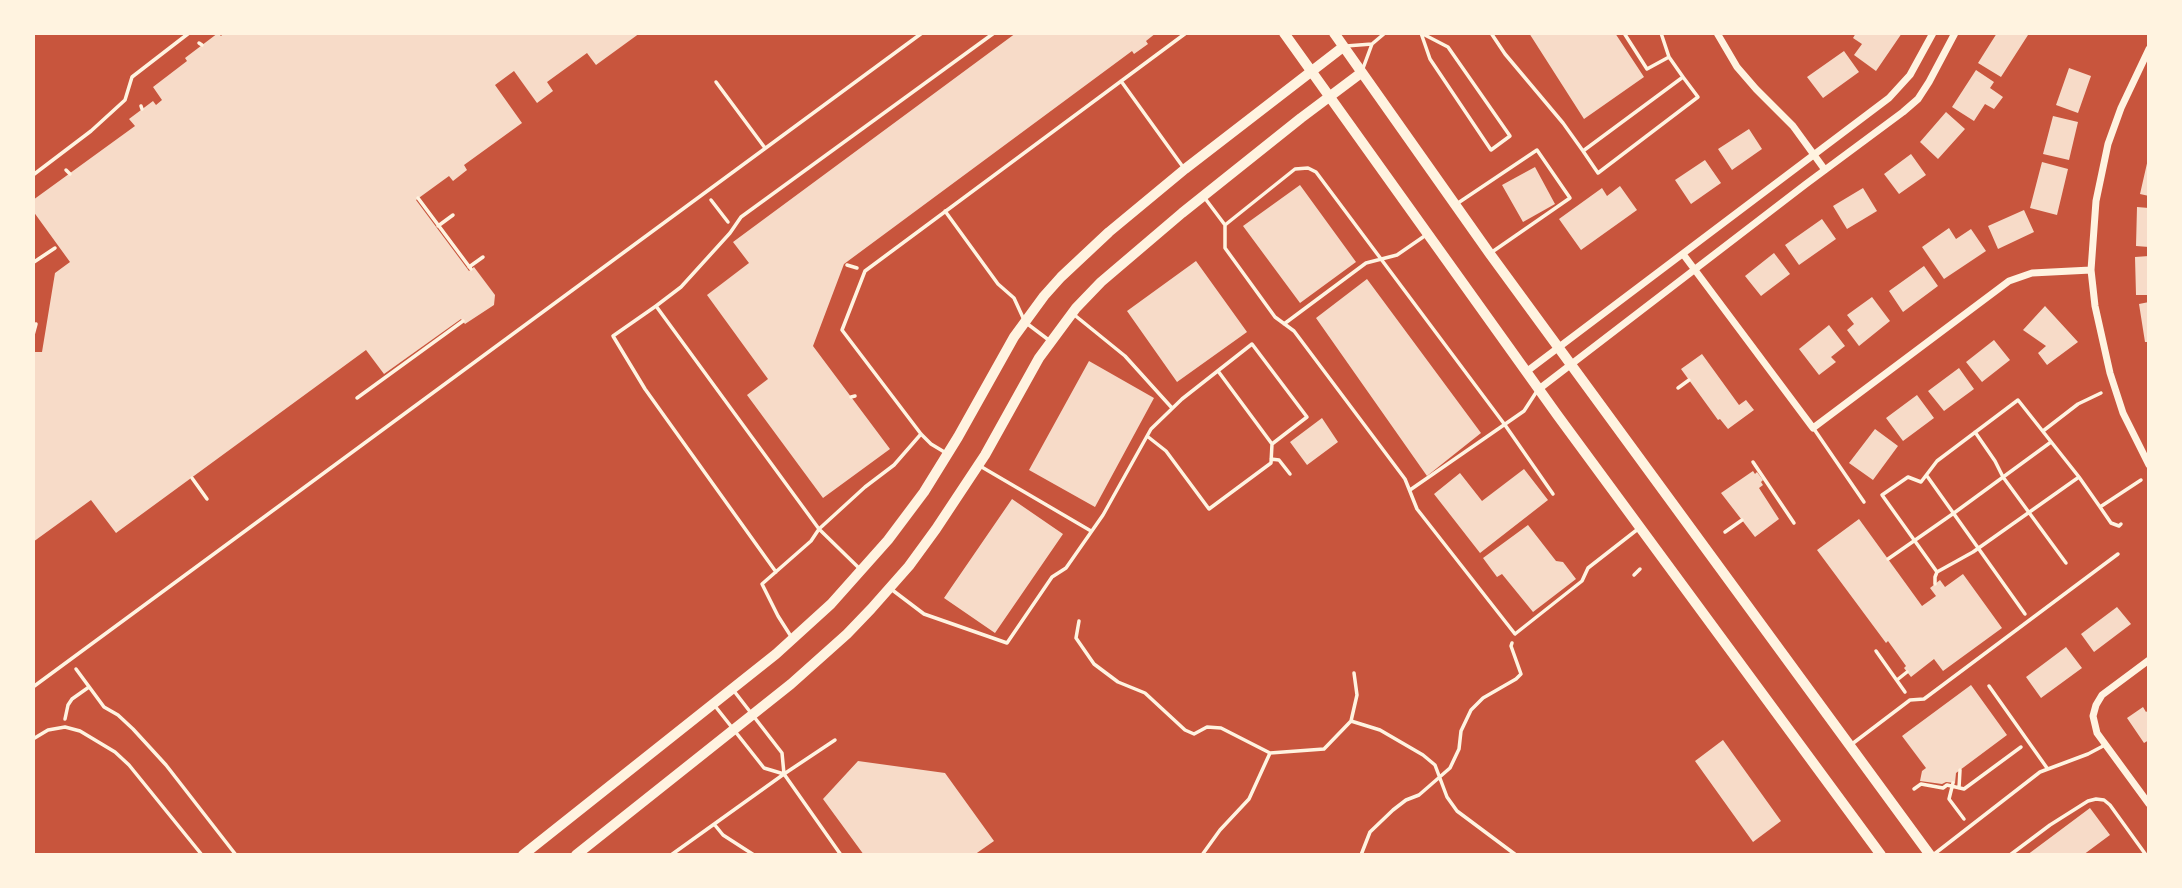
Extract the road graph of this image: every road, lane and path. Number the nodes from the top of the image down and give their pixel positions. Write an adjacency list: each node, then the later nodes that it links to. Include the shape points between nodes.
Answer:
1 (189, 33): 30 (lane, via 132,78 125,100 91,131)
2 (922, 33): 25 (lane)
3 (994, 33): 39 (lane, via 741,217)
4 (1186, 33): 22 (lane)
5 (1284, 33): 19 (main road)
6 (1334, 33): 16 (main road)
7 (1385, 33): 15 (lane)
8 (1421, 33): 8 (lane, via 1430,59 1491,150 1510,136 1448,47)
9 (1491, 33): 26 (lane)
10 (1624, 33): 18 (lane, via 1647,69)
11 (1661, 33): 18 (lane)
12 (1717, 33): 27 (street, via 1742,73)
13 (1933, 33): 27 (street, via 1896,91)
14 (1955, 33): 29 (street, via 1917,99)
15 (1372, 44): 16 (lane); 20 (lane)
16 (1343, 47): 19 (street); 20 (main road)
17 (2149, 49): 48 (street, via 2105,153)
18 (1669, 57): 21 (lane)
19 (1311, 70): 24 (main road); 28 (street)
20 (1362, 73): 24 (street); 34 (main road)
21 (1683, 77): 26 (lane); 26 (lane, via 1698,97 1598,173)
22 (1121, 81): 28 (lane); 35 (lane)
23 (716, 82): 25 (lane)
24 (1329, 96): 32 (street); 40 (main road)
25 (765, 148): 31 (lane)
26 (1583, 151)
27 (1815, 156): 29 (street); 43 (street)
28 (1185, 169): 54 (street, via 1081,258)
29 (1825, 170): 47 (street)
30 (33, 175)
31 (706, 192): 39 (path); 119 (lane)
32 (1203, 196): 37 (lane); 52 (street, via 1111,272)
33 (418, 198): 38 (path)
34 (1455, 205): 42 (main road); 42 (lane, via 1537,150 1570,198)
35 (945, 211): 54 (lane, via 998,284 1014,298); 73 (lane, via 865,271 842,330)
36 (453, 215): 38 (path)
37 (1225, 225): 45 (lane, via 1291,171 1308,168 1319,176); 56 (lane, via 1225,248)
38 (438, 226): 44 (path, via 470,268)
39 (733, 229): 51 (lane, via 681,287)
40 (1427, 234): 45 (lane, via 1397,255); 62 (main road)
41 (55, 248): 46 (path)
42 (1490, 254): 59 (main road)
43 (1683, 254): 47 (street); 59 (street)
44 (483, 257)
45 (1380, 260): 56 (lane, via 1366,263); 69 (lane)
46 (33, 263)
47 (1694, 269): 60 (street); 70 (street)
48 (2091, 270): 70 (street, via 2032,273 2009,281); 81 (street, via 2110,373)
49 (33, 273): 50 (lane)
50 (33, 285)
51 (656, 306): 99 (lane); 109 (lane, via 613,336 645,389)
52 (1072, 313): 58 (street); 68 (lane, via 1125,356)
53 (463, 321): 67 (path)
54 (1025, 322): 58 (lane); 77 (street)
55 (36, 324): 57 (path)
56 (1284, 324): 88 (lane, via 1310,352)
57 (33, 335)
58 (1050, 341): 80 (street)
59 (1559, 347): 60 (main road); 62 (street)
60 (1571, 364): 65 (street); 136 (main road)
61 (1218, 371): 68 (lane); 76 (lane); 76 (lane, via 1252,344 1307,417)
62 (1526, 372): 65 (main road)
63 (1689, 380): 64 (path)
64 (1678, 388)
65 (1539, 389): 69 (lane, via 1524,411); 98 (main road)
66 (2101, 393): 72 (path, via 2078,404)
67 (357, 398)
68 (1172, 408): 74 (lane)
69 (1505, 425): 88 (lane); 89 (lane)
70 (1813, 428): 91 (lane)
71 (1975, 432): 72 (path, via 2018,400); 83 (path, via 1937,461); 84 (path)
72 (2043, 432): 75 (path)
73 (920, 435): 77 (lane); 99 (lane, via 894,465)
74 (1147, 436): 78 (lane, via 1167,451 1209,509); 100 (lane)
75 (2051, 442): 84 (path); 85 (path)
76 (1272, 444): 78 (lane)
77 (948, 454): 108 (street)
78 (1271, 459): 82 (lane, via 1279,460)
79 (1753, 462): 96 (lane)
80 (979, 465): 100 (lane); 113 (street, via 932,536)
81 (2149, 466)
82 (1290, 474)
83 (1927, 476): 93 (path); 102 (path, via 1921,482 1908,477 1882,495)
84 (2003, 477): 93 (path); 94 (path)
85 (2079, 477): 92 (path); 94 (path)
86 (192, 478): 90 (path)
87 (2141, 480): 92 (path)
88 (1410, 490): 116 (lane, via 1417,509)
89 (1553, 494)
90 (207, 499)
91 (1864, 502)
92 (2100, 507): 97 (path, via 2111,523)
93 (1954, 513): 102 (path); 103 (path)
94 (2029, 513): 103 (path); 106 (path)
95 (1742, 520): 101 (path)
96 (1794, 523)
97 (2121, 524)
98 (1640, 528): 116 (lane); 160 (main road)
99 (819, 529): 108 (lane); 109 (lane)
100 (1091, 531): 113 (lane, via 1066,568 1052,577 1007,643 924,614)
101 (1725, 532)
102 (1914, 541): 105 (path); 110 (path)
103 (1979, 548): 110 (path); 115 (path)
104 (2118, 554): 115 (lane)
105 (1888, 559)
106 (2066, 563)
107 (1640, 569): 111 (path)
108 (862, 571): 117 (street)
109 (776, 572): 117 (lane, via 762,584)
110 (1937, 572): 112 (path)
111 (1634, 575)
112 (1936, 584)
113 (889, 588): 130 (street, via 835,645)
114 (1079, 621): 138 (path, via 1076,638 1106,676 1145,693 1185,730 1194,734 1207,727 1221,727)
115 (2029, 621): 128 (lane, via 1924,699)
116 (1515, 634): 143 (path, via 1511,646 1521,674 1471,710 1459,749)
117 (793, 640): 127 (street)
118 (1876, 651): 123 (path)
119 (70, 660): 125 (lane); 126 (path)
120 (2149, 660): 137 (street, via 2107,691 2096,705 2095,728)
121 (1907, 672): 123 (path)
122 (1354, 673): 131 (path, via 1357,695)
123 (1897, 680): 128 (path)
124 (1989, 686): 140 (lane)
125 (33, 687)
126 (89, 687): 132 (path, via 68,705); 151 (path, via 166,765)
127 (733, 689): 129 (street); 130 (lane)
128 (1910, 700): 136 (lane)
129 (714, 704): 133 (lane); 152 (street)
130 (753, 715): 133 (street); 142 (lane, via 782,753)
131 (1351, 721): 138 (path, via 1324,749); 143 (path, via 1380,730 1423,755 1435,765)
132 (65, 727): 134 (lane); 150 (lane, via 122,757)
133 (734, 729): 142 (lane, via 764,768); 153 (street)
134 (33, 739)
135 (835, 740): 142 (lane)
136 (1851, 745): 161 (main road)
137 (2105, 745): 140 (lane); 147 (street)
138 (1270, 753): 157 (path, via 1249,799)
139 (2010, 755): 145 (path, via 1964,789)
140 (2048, 768): 149 (lane)
141 (1960, 770): 145 (path)
142 (784, 774): 148 (lane); 156 (lane)
143 (1440, 779): 158 (path, via 1392,810 1370,832); 159 (path, via 1457,811)
144 (1952, 784): 145 (path); 146 (path, via 1943,788 1921,784); 149 (path, via 1949,800)
145 (1959, 788)
146 (1913, 789)
147 (2149, 804)
148 (714, 824): 154 (lane); 155 (lane)
149 (1970, 827): 161 (lane)
150 (202, 855)
151 (236, 855)
152 (523, 855)
153 (576, 855)
154 (671, 855)
155 (754, 855)
156 (841, 855)
157 (1202, 855)
158 (1361, 855)
159 (1516, 855)
160 (1881, 855)
161 (1932, 855)
162 (2010, 855): 163 (lane, via 2095,799 2110,805)
163 (2146, 855)

